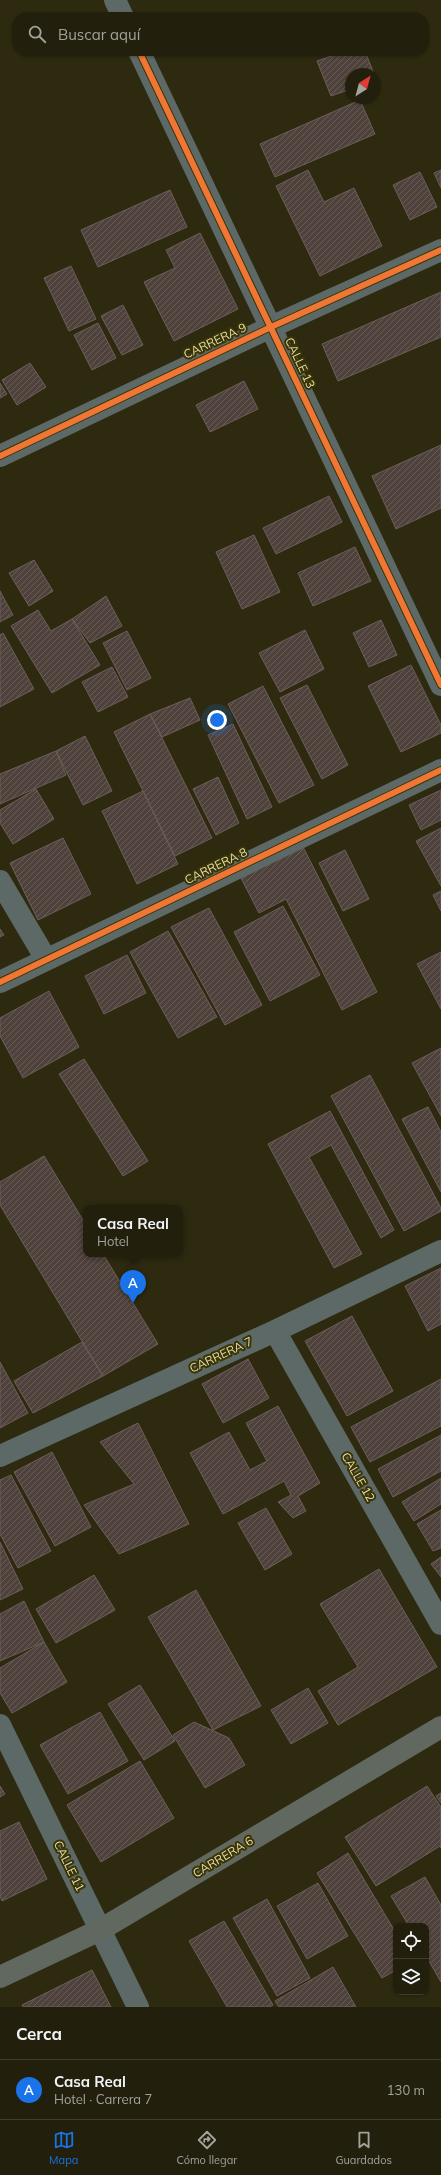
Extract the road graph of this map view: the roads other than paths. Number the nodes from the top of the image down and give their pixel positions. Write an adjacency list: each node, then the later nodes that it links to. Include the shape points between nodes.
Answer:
1 (115, 0): 2 (street)
2 (121, 12)
3 (141, 56): 5 (street, CALLE 13)
4 (441, 250): 5 (street, CARRERA 9)
5 (270, 327): 6 (street, CARRERA 9); 7 (street, CALLE 13)
6 (0, 456)
7 (441, 685)
8 (441, 770): 10 (street, CARRERA 8)
9 (0, 881): 10 (street)
10 (46, 959): 11 (street, CARRERA 8)
11 (0, 982)
12 (441, 1251): 13 (street, CARRERA 7)
13 (275, 1331): 14 (street, CARRERA 7); 15 (street, CALLE 12)
14 (0, 1456)
15 (441, 1624)
16 (0, 1725): 18 (street, CALLE 11)
17 (441, 1727): 18 (main road, CARRERA 6)
18 (100, 1930): 19 (main road, CARRERA 6); 20 (street, CALLE 11)
19 (0, 1977)
20 (138, 2007)

